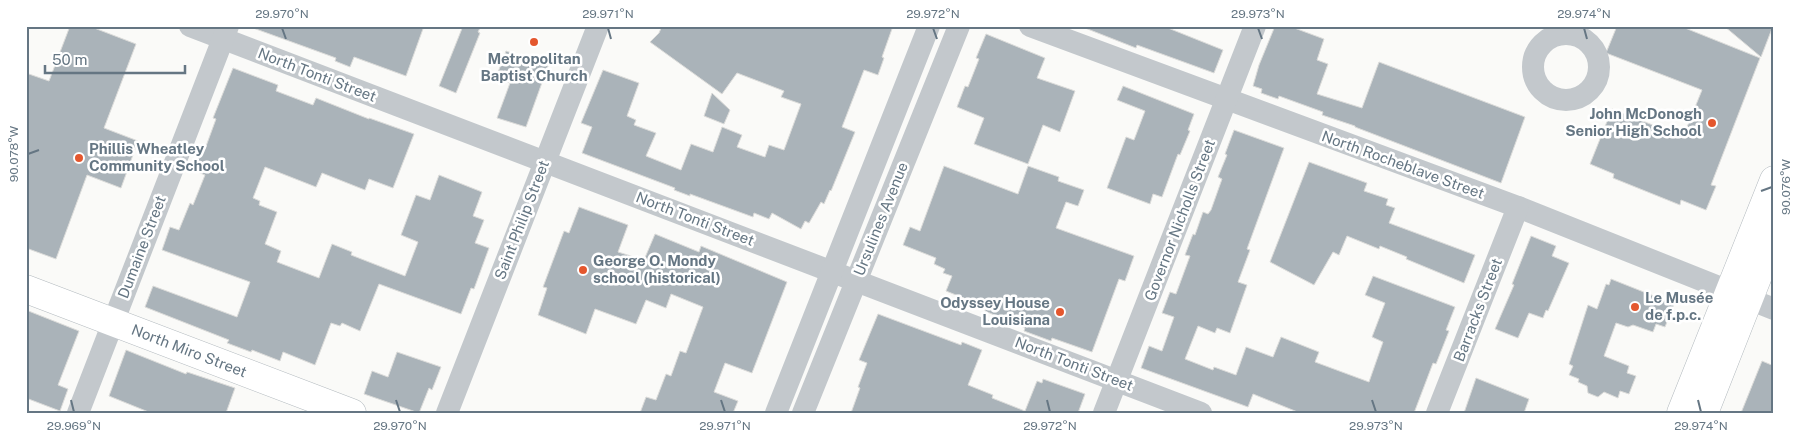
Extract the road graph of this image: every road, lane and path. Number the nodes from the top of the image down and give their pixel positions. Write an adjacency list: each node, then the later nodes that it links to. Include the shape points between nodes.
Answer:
1 (190, 26): 7 (street, North Tonti Street)
2 (598, 26): 9 (street, Saint Philip Street)
3 (929, 26): 13 (street, Ursulines Avenue)
4 (959, 26): 14 (street, Ursulines Avenue)
5 (1030, 26): 8 (street, North Rocheblave Street)
6 (1255, 26): 8 (street, Governor Nicholls Street)
7 (225, 33): 9 (street, North Tonti Street); 18 (street, Dumaine Street)
8 (1226, 100): 11 (street, North Rocheblave Street); 19 (street, Governor Nicholls Street)
9 (545, 162): 13 (street, North Tonti Street); 22 (street, Saint Philip Street)
10 (1774, 180): 16 (street)
11 (1518, 207): 16 (street, North Rocheblave Street); 27 (street, Barracks Street)
12 (1774, 235): 16 (street)
13 (831, 271): 14 (street, North Tonti Street); 23 (street, Ursulines Avenue)
14 (856, 281): 19 (street, North Tonti Street); 24 (street, Ursulines Avenue)
15 (26, 289): 18 (street, North Miro Street)
16 (1739, 295): 17 (street, North Rocheblave Street); 28 (street); 29 (street)
17 (1774, 309)
18 (113, 322): 20 (street, Dumaine Street); 21 (street, North Miro Street)
19 (1116, 380): 25 (street, Governor Nicholls Street); 26 (street, North Tonti Street)
20 (78, 413)
21 (352, 413)
22 (447, 413)
23 (776, 413)
24 (803, 413)
25 (1104, 413)
26 (1201, 413)
27 (1437, 413)
28 (1681, 413)
29 (1704, 413)

